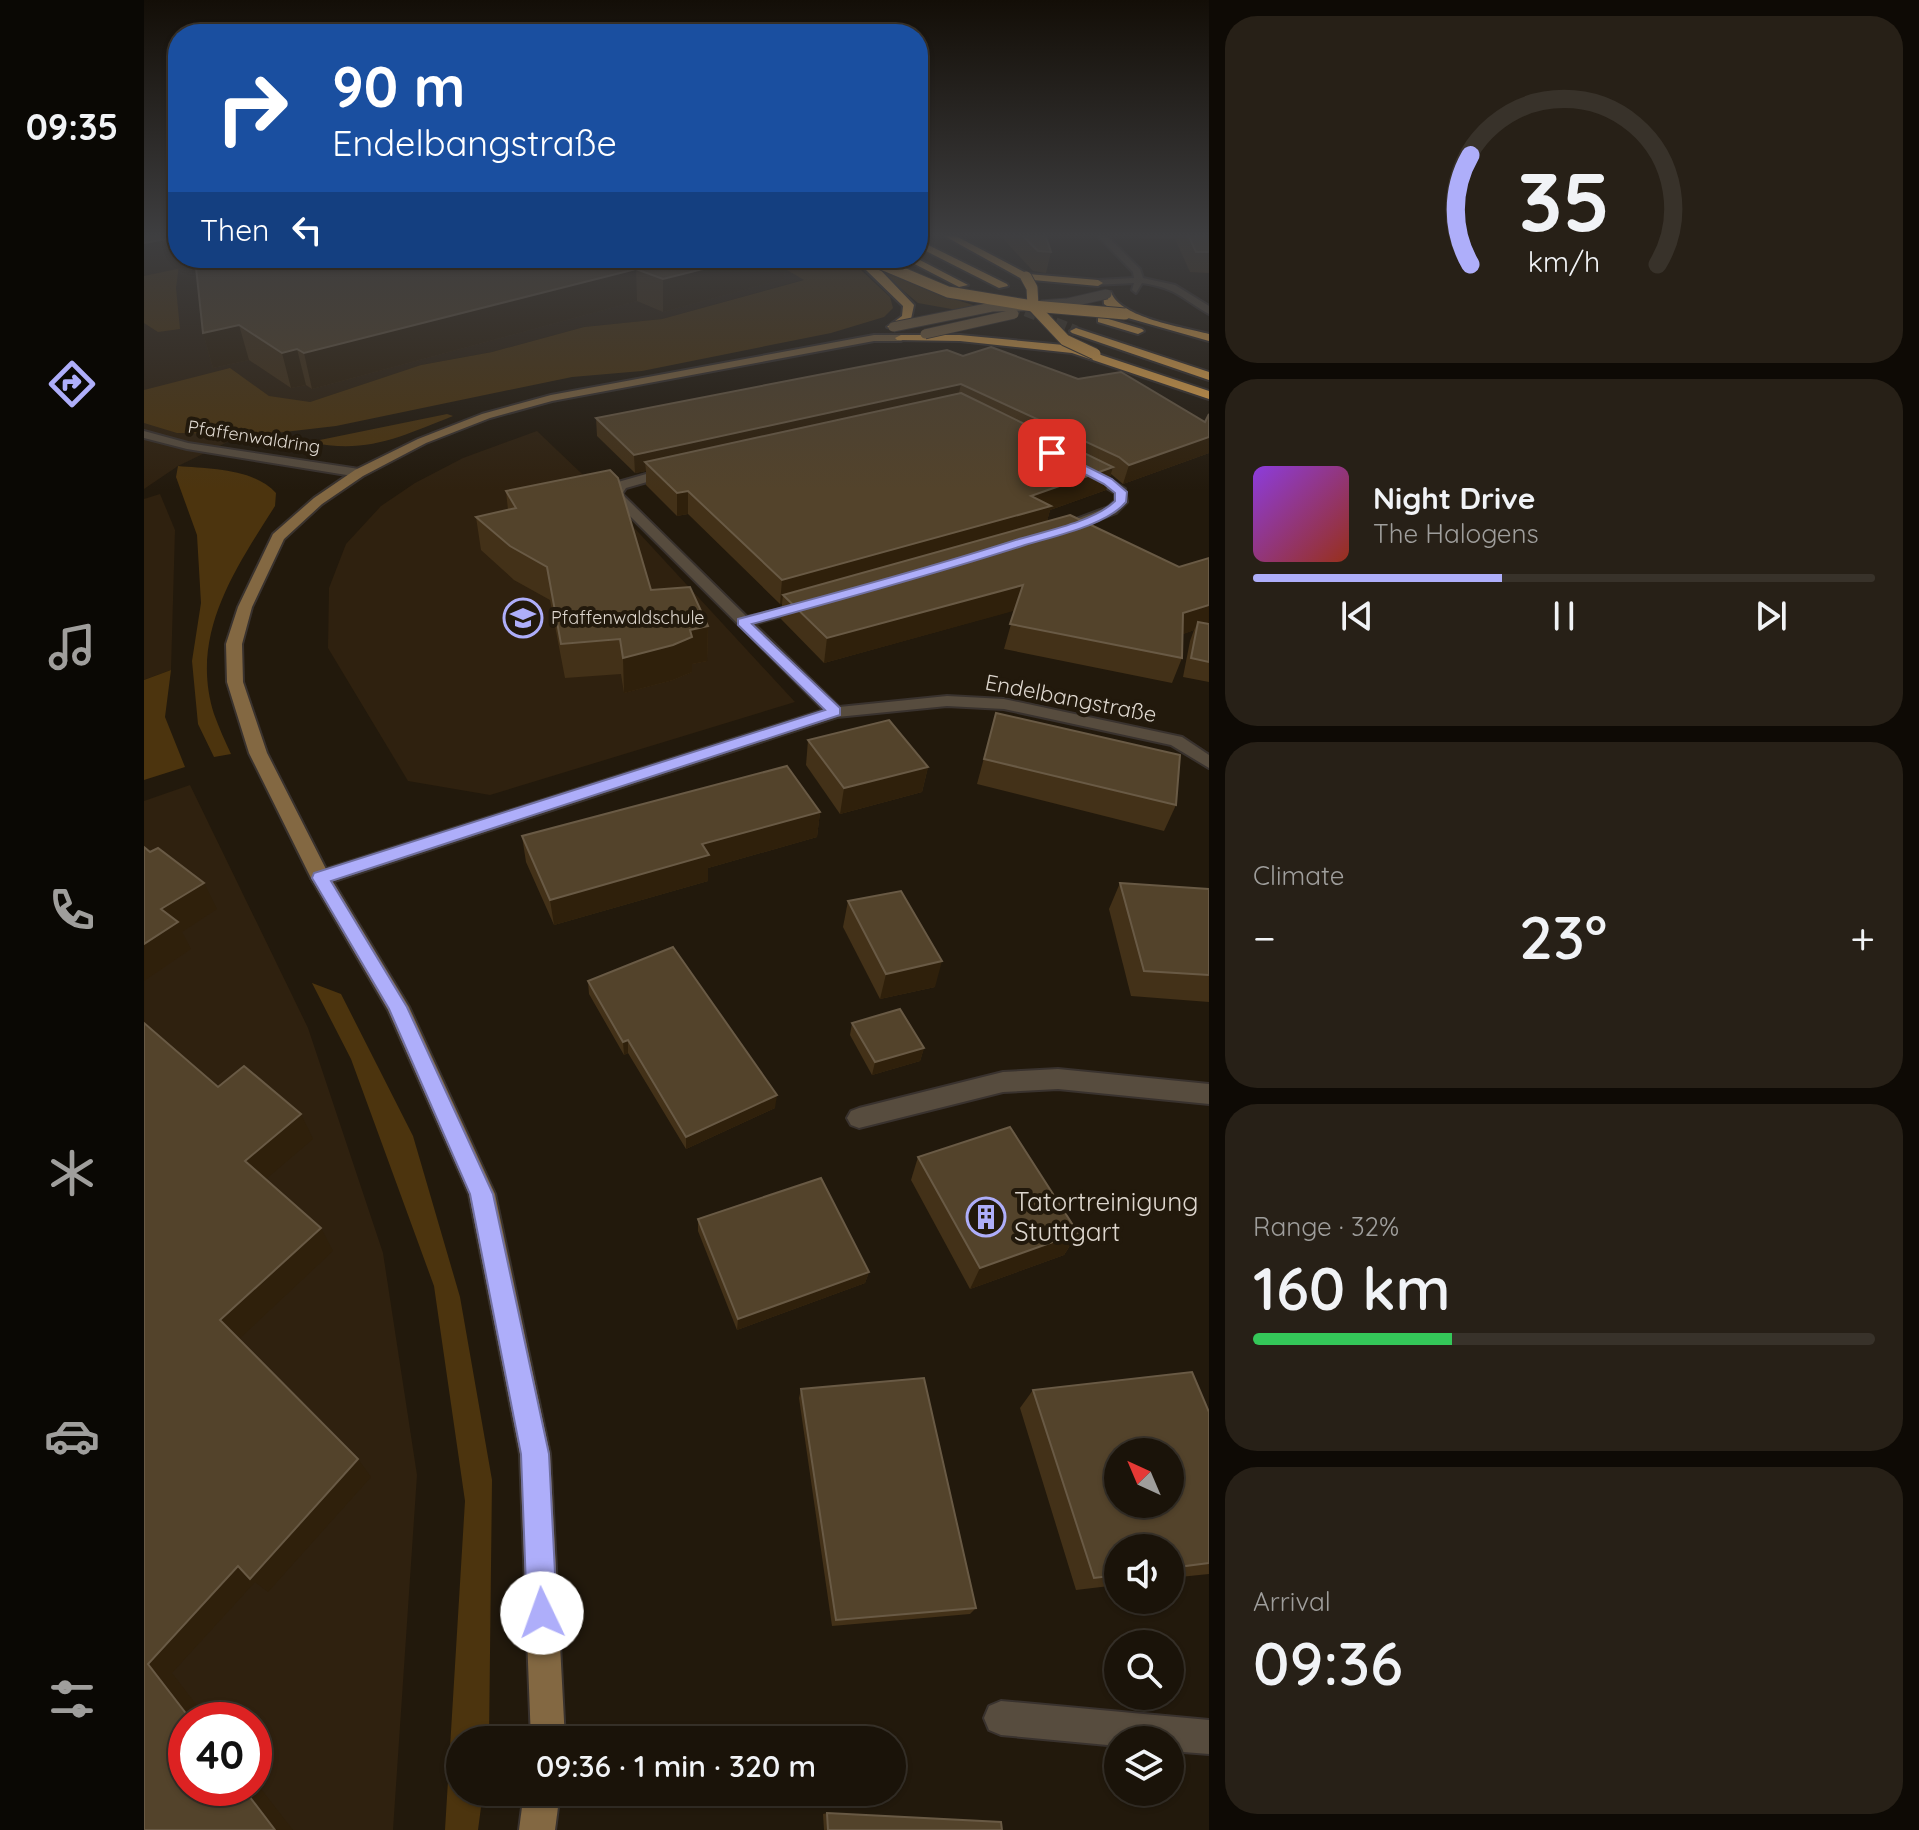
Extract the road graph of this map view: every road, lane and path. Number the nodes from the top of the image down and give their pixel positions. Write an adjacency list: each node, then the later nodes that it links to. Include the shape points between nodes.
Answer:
1 (904, 319): 7 (highway)
2 (931, 319): 7 (street, bridge)
3 (994, 319): 11 (street, bridge)
4 (1046, 319): 13 (highway, bridge, via 1065,340)
5 (1144, 319): 12 (highway)
6 (1102, 320): 9 (highway)
7 (893, 327): 10 (street)
8 (1076, 331): 14 (highway)
9 (1154, 336)
10 (874, 338): 11 (street); 19 (street, via 551,398 422,441)
11 (901, 338): 13 (highway, bridge, via 1008,341)
12 (1209, 338)
13 (1095, 354): 15 (highway)
14 (1209, 376)
15 (1209, 395)
16 (144, 434): 19 (street, Pfaffenwaldring, via 187,446)
17 (1076, 464): 20 (street, via 1121,492 1121,502)
18 (678, 470): 24 (street, via 622,485 615,495)
19 (359, 473): 27 (street, via 278,537 234,644 235,682 258,753)
20 (1071, 527): 21 (street); 22 (street)
21 (1085, 534)
22 (1043, 536)
23 (815, 603): 24 (street)
24 (743, 622): 25 (street)
25 (835, 712): 26 (street, Endelbangstraße, via 947,701 1004,704 1176,741); 27 (street, Endelbangstraße)
26 (1209, 763)
27 (321, 878): 31 (street, via 398,1007 482,1194 535,1454)
28 (1209, 1094): 29 (street, via 1058,1079 1003,1082)
29 (859, 1118)
30 (1001, 1718): 32 (street)
31 (547, 1726)
32 (1209, 1737)
33 (540, 1806): 34 (street)
34 (537, 1830)

